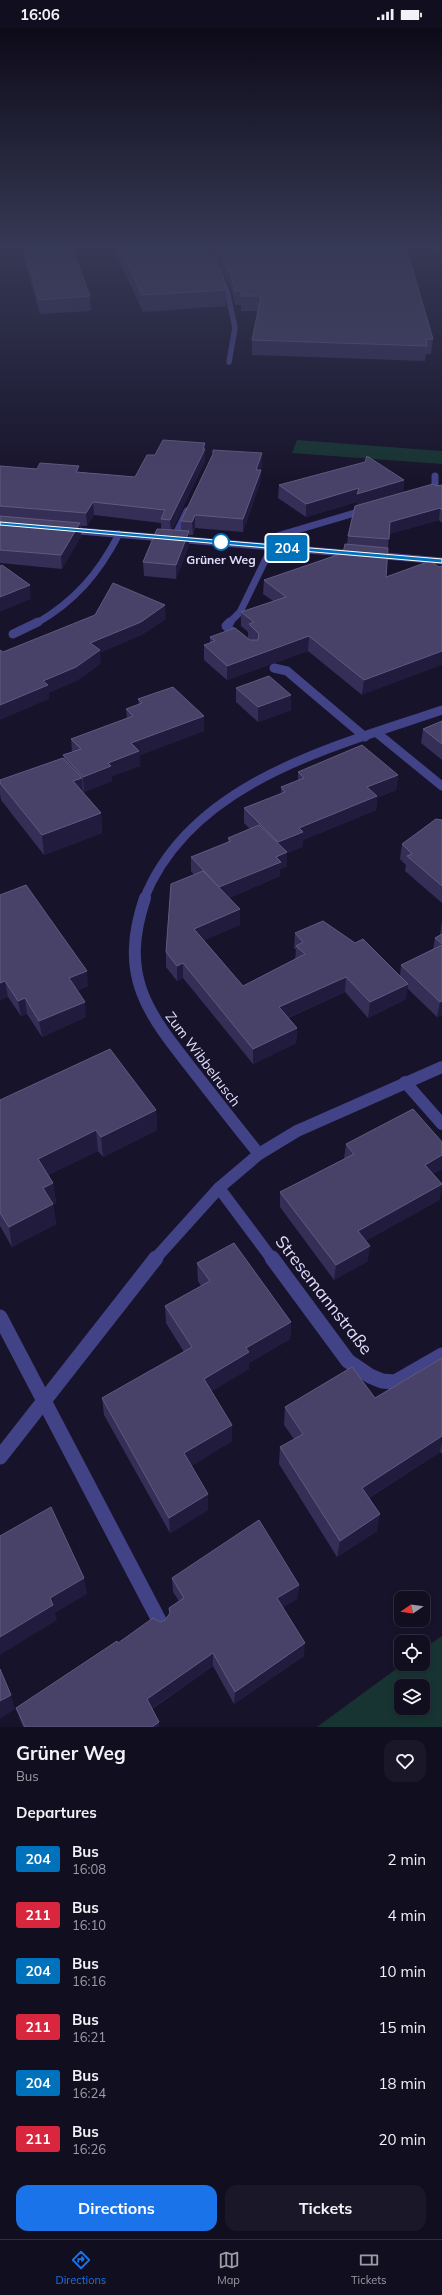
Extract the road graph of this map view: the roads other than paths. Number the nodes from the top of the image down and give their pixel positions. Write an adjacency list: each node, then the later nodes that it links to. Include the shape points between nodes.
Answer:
1 (234, 324): 2 (street)
2 (229, 362)
3 (435, 476): 4 (street, via 435,487)
4 (414, 495)
5 (190, 504): 9 (street)
6 (376, 507): 10 (street, via 277,536)
7 (55, 528): 8 (street)
8 (119, 534): 9 (street); 12 (street, via 99,571 81,592 43,621)
9 (174, 538): 10 (street)
10 (270, 546): 11 (street); 13 (street, via 241,612 230,620 227,628)
11 (442, 561)
12 (13, 634)
13 (248, 646)
14 (274, 668): 17 (street, via 287,671)
15 (442, 710): 16 (street, Zum Wibbelrusch)
16 (378, 733): 17 (street, Zum Wibbelrusch); 18 (street)
17 (365, 737): 22 (street, Zum Wibbelrusch, via 253,783 212,808 160,866 142,901 135,934 135,965 145,1001 168,1040)
18 (442, 786)
19 (442, 1067): 20 (street)
20 (405, 1082): 21 (street); 22 (street, via 297,1131)
21 (442, 1124)
22 (259, 1154): 23 (street)
23 (219, 1188): 25 (street, Stresemannstraße, via 358,1371 383,1381 396,1382); 26 (street, via 168,1243)
24 (0, 1317): 26 (street)
25 (442, 1355)
26 (44, 1400): 27 (street); 28 (street)
27 (0, 1457)
28 (162, 1626)

